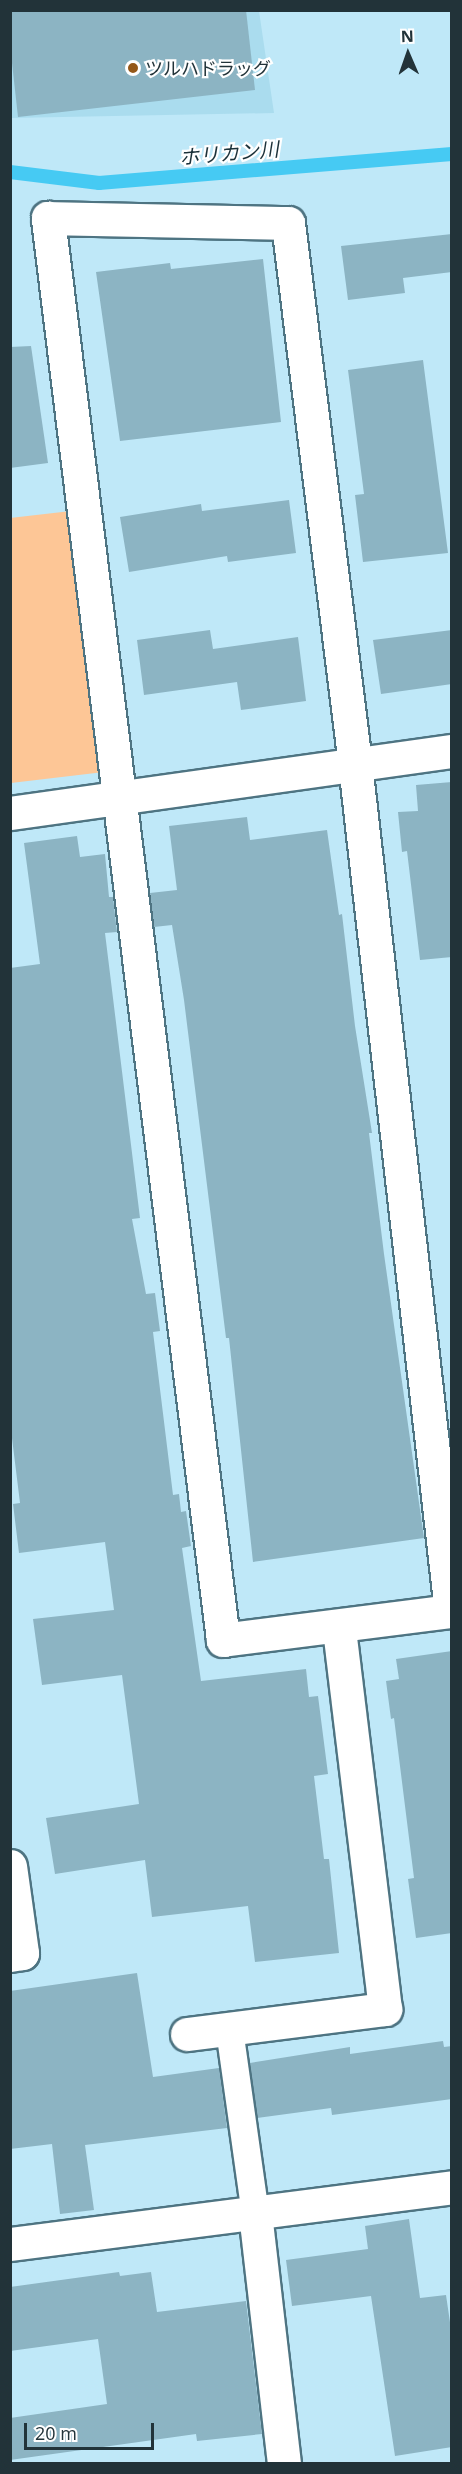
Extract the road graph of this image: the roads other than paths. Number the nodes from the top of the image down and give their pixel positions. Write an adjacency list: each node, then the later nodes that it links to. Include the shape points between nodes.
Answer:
1 (452, 751): 2 (street)
2 (355, 764): 3 (street); 3 (street, via 288,223 48,218); 5 (street, via 452,1611)
3 (121, 798): 4 (street); 5 (street, via 223,1640)
4 (10, 813)
5 (339, 1627): 8 (street, via 385,2009)
6 (10, 1866): 7 (street, via 22,1953)
7 (10, 1954)
8 (229, 2029): 9 (street); 11 (lane)
9 (188, 2034)
10 (452, 2187): 11 (street)
11 (255, 2213): 12 (street); 13 (street)
12 (10, 2244)
13 (284, 2463)

